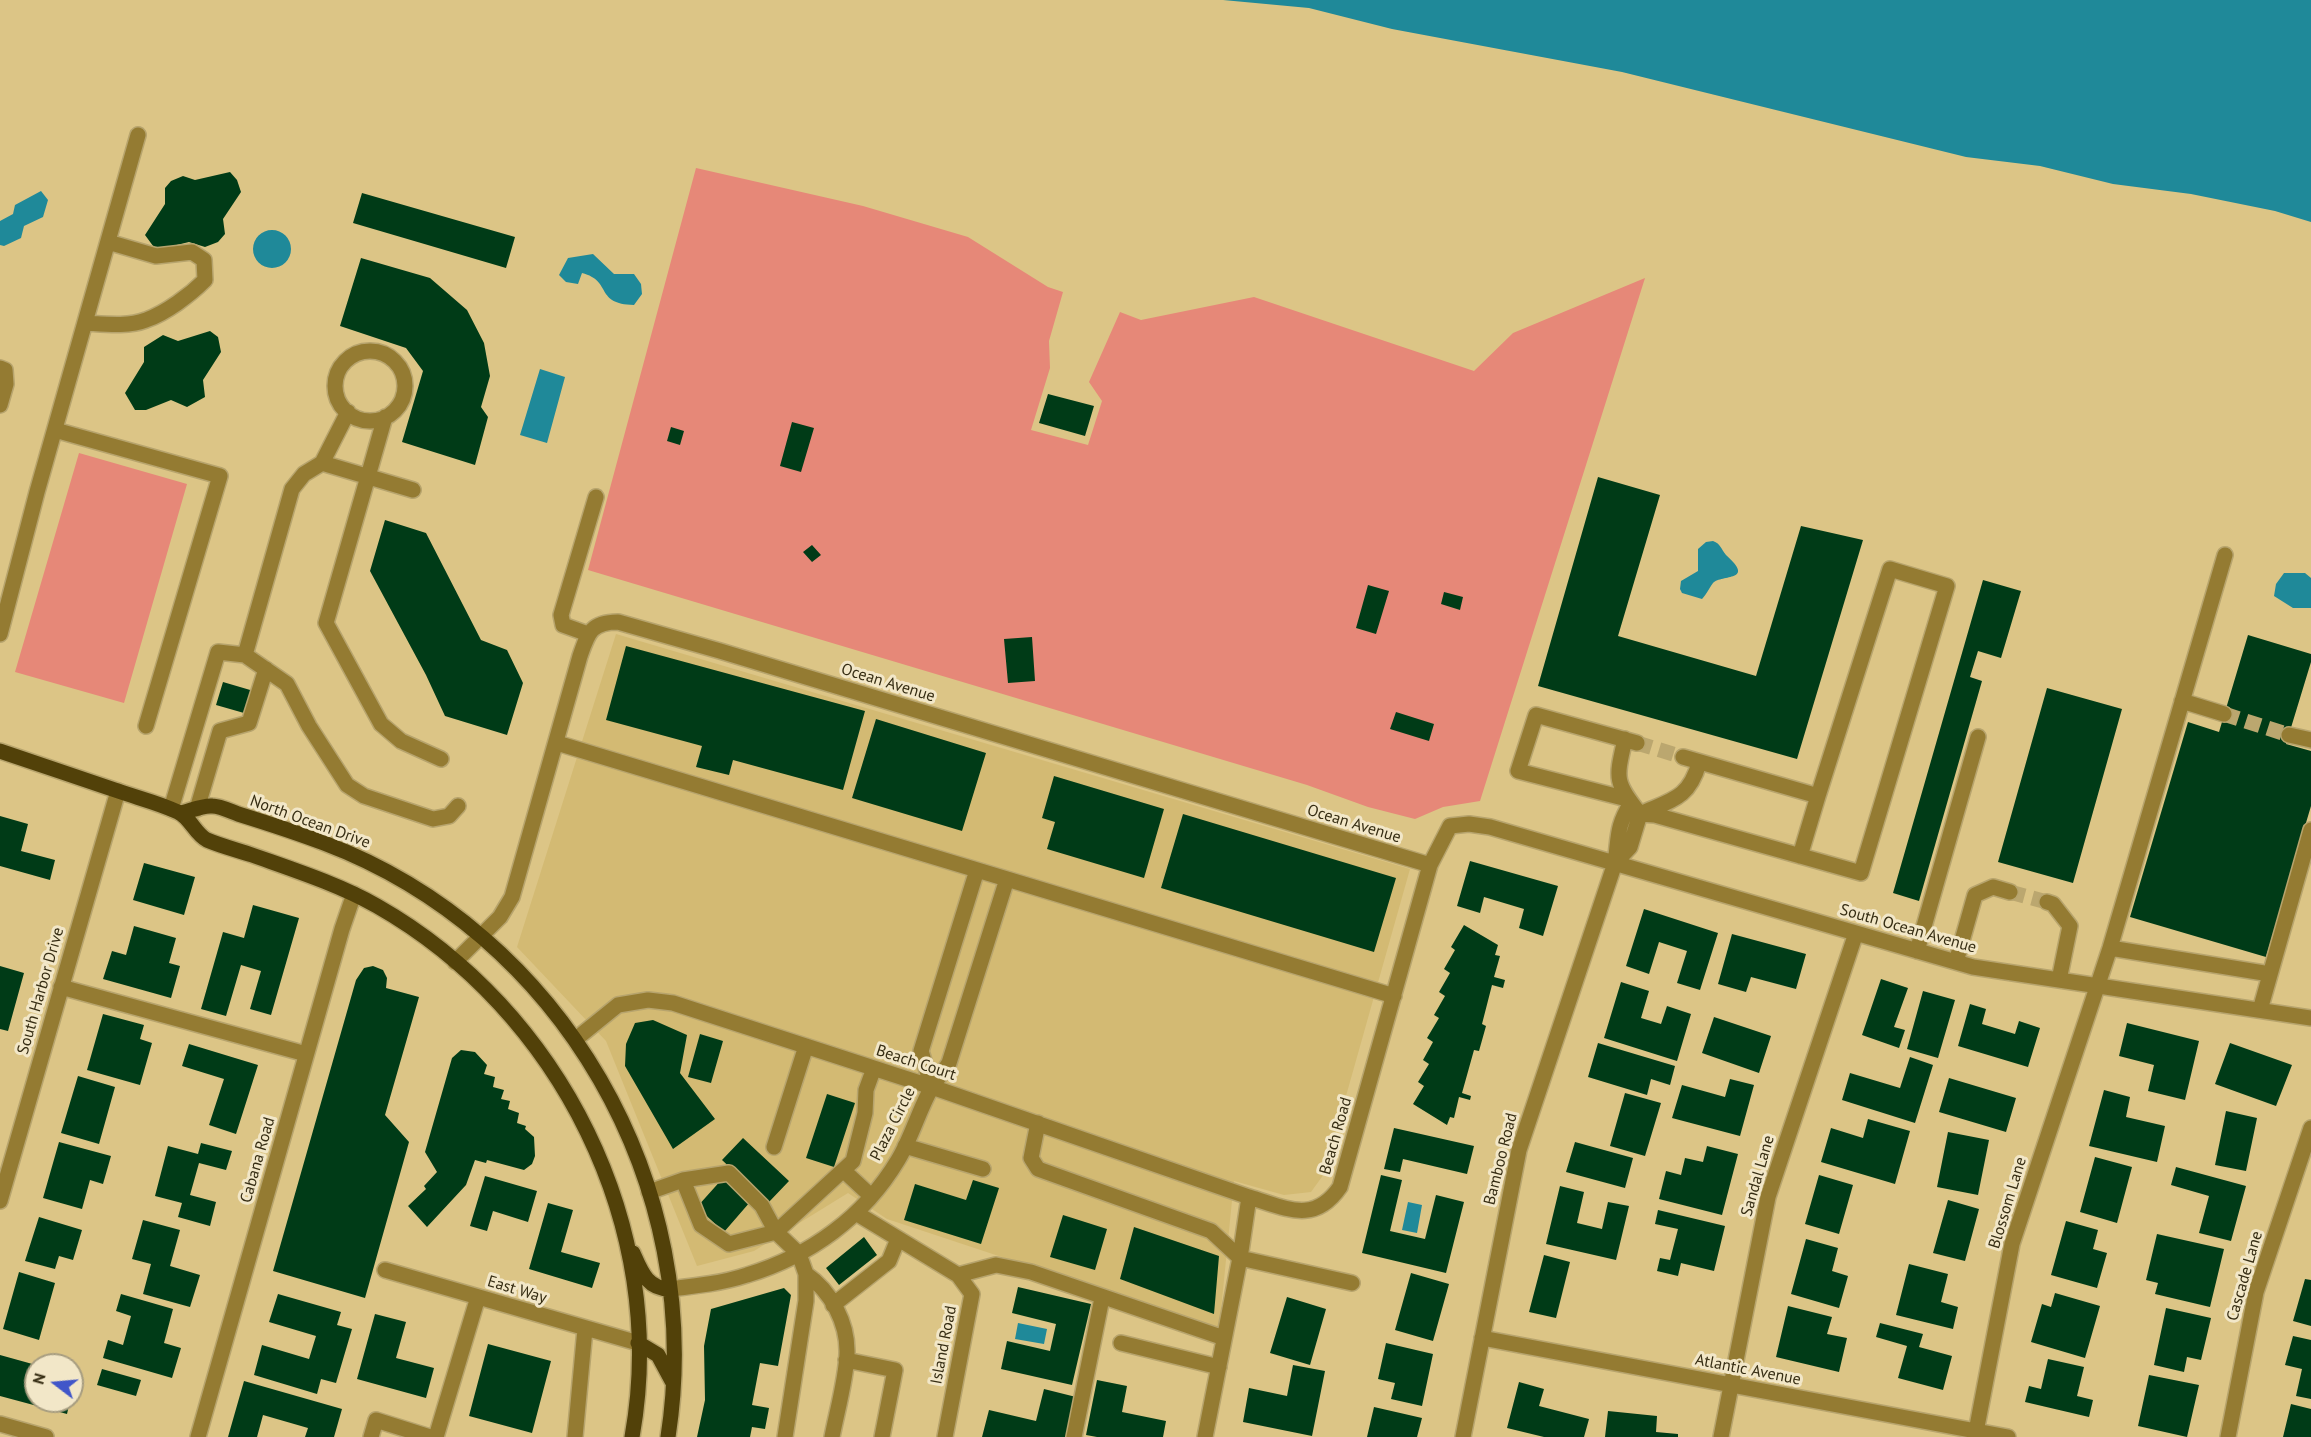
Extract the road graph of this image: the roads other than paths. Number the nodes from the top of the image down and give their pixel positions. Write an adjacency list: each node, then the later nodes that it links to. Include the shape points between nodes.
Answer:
1 (138, 135): 2 (street)
2 (108, 242): 3 (street); 3 (street, via 156,256 192,252 204,260 205,280 146,321)
3 (85, 323): 8 (street)
4 (0, 368): 5 (street, via 5,370 6,384)
5 (0, 405)
6 (348, 412): 7 (street, via 366,420); 7 (street, via 337,396 337,376 356,354 375,351 393,359 404,375 400,404); 9 (street)
7 (385, 417): 10 (street)
8 (55, 430): 14 (street); 20 (street, via 220,476)
9 (322, 463): 10 (street); 16 (street, via 304,474 292,489)
10 (368, 477): 11 (street); 27 (street, via 326,623 381,724 401,741)
11 (413, 490)
12 (596, 497): 15 (street, via 561,615 563,625)
13 (2225, 555): 18 (street, Blossom Lane)
14 (0, 634)
15 (588, 634): 24 (street); 38 (street, Ocean Avenue, via 606,622 618,622)
16 (245, 655): 17 (street); 34 (street, via 218,652)
17 (266, 669): 32 (street, via 287,684 347,785 364,796 433,819 448,816); 33 (street, via 249,723 220,731)
18 (2182, 701): 19 (street); 46 (street, Blossom Lane)
19 (2224, 714)
20 (146, 726)
21 (2289, 735): 23 (street)
22 (1978, 737): 47 (street)
23 (2311, 740)
24 (557, 743): 39 (street); 45 (street, via 512,897 500,917)
25 (0, 751): 29 (main road)
26 (1683, 757): 28 (street)
27 (441, 759)
28 (1699, 763): 30 (street); 31 (street, via 1694,779 1669,803)
29 (118, 791): 34 (main road); 53 (street, South Harbor Drive)
30 (1818, 796): 36 (street); 36 (street, via 1890,568 1947,586 1861,873)
31 (1633, 805): 31 (street, via 1518,771 1536,715 1631,741 1618,772 1622,791); 36 (street, via 1654,816); 37 (street, Bamboo Road, via 1617,833)
32 (458, 806)
33 (197, 809): 34 (main road, North Ocean Drive); 45 (main road, North Ocean Drive, via 212,806 336,847 401,879)
34 (176, 811): 42 (main road, via 204,839)
35 (2311, 830): 50 (street)
36 (1800, 856)
37 (1615, 863): 38 (street, South Ocean Avenue, via 1469,824 1450,826); 44 (street, South Ocean Avenue); 89 (street, Bamboo Road, via 1519,1150)
38 (1430, 865): 54 (street, Beach Road)
39 (977, 870): 40 (street); 61 (street, via 921,1051)
40 (1007, 879): 54 (street); 61 (street, Plaza Circle, via 949,1063)
41 (2010, 892): 49 (street, via 1993,887 1975,895)
42 (354, 894): 48 (main road, via 405,923); 59 (street, Cabana Road)
43 (2047, 902): 51 (street, via 2070,926)
44 (1856, 933): 47 (street, South Ocean Avenue); 95 (street, Sandal Lane, via 1768,1197)
45 (481, 936): 48 (street); 57 (main road, North Ocean Drive, via 537,990)
46 (2110, 948): 50 (street); 52 (street, Blossom Lane)
47 (1917, 951): 49 (street, South Ocean Avenue)
48 (455, 962): 75 (main road, via 492,995 540,1051 564,1088 592,1140)
49 (1956, 962): 51 (street, South Ocean Avenue)
50 (2270, 974): 55 (street)
51 (2059, 980): 52 (street, South Ocean Avenue)
52 (2098, 986): 55 (street, South Ocean Avenue); 97 (street, Blossom Lane, via 2012,1244)
53 (61, 987): 59 (street); 72 (street, South Harbor Drive)
54 (1394, 996): 71 (street, Beach Road, via 1340,1187 1334,1196 1324,1205 1304,1212)
55 (2260, 1010): 56 (street, South Ocean Avenue)
56 (2311, 1018)
57 (576, 1039): 58 (street, Beach Court, via 618,1005 648,1000 673,1004); 69 (main road, North Ocean Drive, via 614,1104)
58 (806, 1046): 60 (street, Beach Court); 65 (street)
59 (306, 1054): 99 (street, Cabana Road)
60 (874, 1068): 61 (street, Beach Court); 67 (street, via 853,1161)
61 (932, 1086): 62 (street, Beach Court); 64 (street, Plaza Circle)
62 (1038, 1123): 71 (street, Beach Court); 78 (street, via 1031,1158 1038,1169 1211,1231)
63 (2311, 1128): 115 (street, Cascade Lane, via 2256,1292)
64 (905, 1146): 66 (street); 70 (street, Plaza Circle)
65 (774, 1147)
66 (983, 1169)
67 (843, 1170): 70 (street); 74 (street)
68 (683, 1180): 69 (street); 74 (street, via 729,1173 762,1206); 74 (street, via 701,1225 729,1244)
69 (649, 1192): 83 (main road, North Ocean Drive)
70 (871, 1196): 73 (street, Plaza Circle)
71 (1249, 1197): 78 (street)
72 (0, 1201)
73 (856, 1213): 76 (street); 77 (street, Plaza Circle)
74 (776, 1233): 77 (street)
75 (624, 1236): 83 (main road, via 647,1280); 90 (main road)
76 (898, 1239): 81 (street); 86 (street, via 890,1261)
77 (799, 1254): 80 (street); 83 (street, Plaza Circle, via 745,1276)
78 (1240, 1258): 82 (street); 88 (street)
79 (385, 1270): 84 (street, East Way)
80 (806, 1274): 86 (street, via 828,1293); 106 (street, via 806,1301)
81 (958, 1275): 85 (street, via 996,1265 1031,1272); 109 (street, Island Road, via 972,1294)
82 (1352, 1282)
83 (670, 1289): 94 (main road, North Ocean Drive)
84 (478, 1297): 87 (street, East Way); 102 (street)
85 (1102, 1298): 88 (street); 110 (street)
86 (833, 1305): 92 (street, via 843,1325)
87 (585, 1329): 90 (street, East Way); 103 (street)
88 (1224, 1338): 93 (street)
89 (1482, 1338): 95 (street, Atlantic Avenue); 112 (street, Bamboo Road)
90 (638, 1343): 94 (main road, via 658,1355); 104 (main road, via 637,1406)
91 (1121, 1343): 93 (street)
92 (846, 1360): 107 (street); 108 (street, via 895,1370)
93 (1219, 1367): 111 (street)
94 (674, 1384): 105 (main road, North Ocean Drive)
95 (1731, 1385): 97 (street, Atlantic Avenue); 113 (street, Sandal Lane)
96 (0, 1424): 98 (street)
97 (1975, 1434): 114 (street, Atlantic Avenue)
98 (46, 1437)
99 (198, 1437)
100 (371, 1437): 101 (street, via 376,1420)
101 (430, 1437)
102 (436, 1437)
103 (575, 1437)
104 (632, 1437)
105 (668, 1437)
106 (785, 1437)
107 (832, 1437)
108 (882, 1437)
109 (945, 1437)
110 (1074, 1437)
111 (1205, 1437)
112 (1463, 1437)
113 (1721, 1437)
114 (2008, 1437)
115 (2228, 1437)

